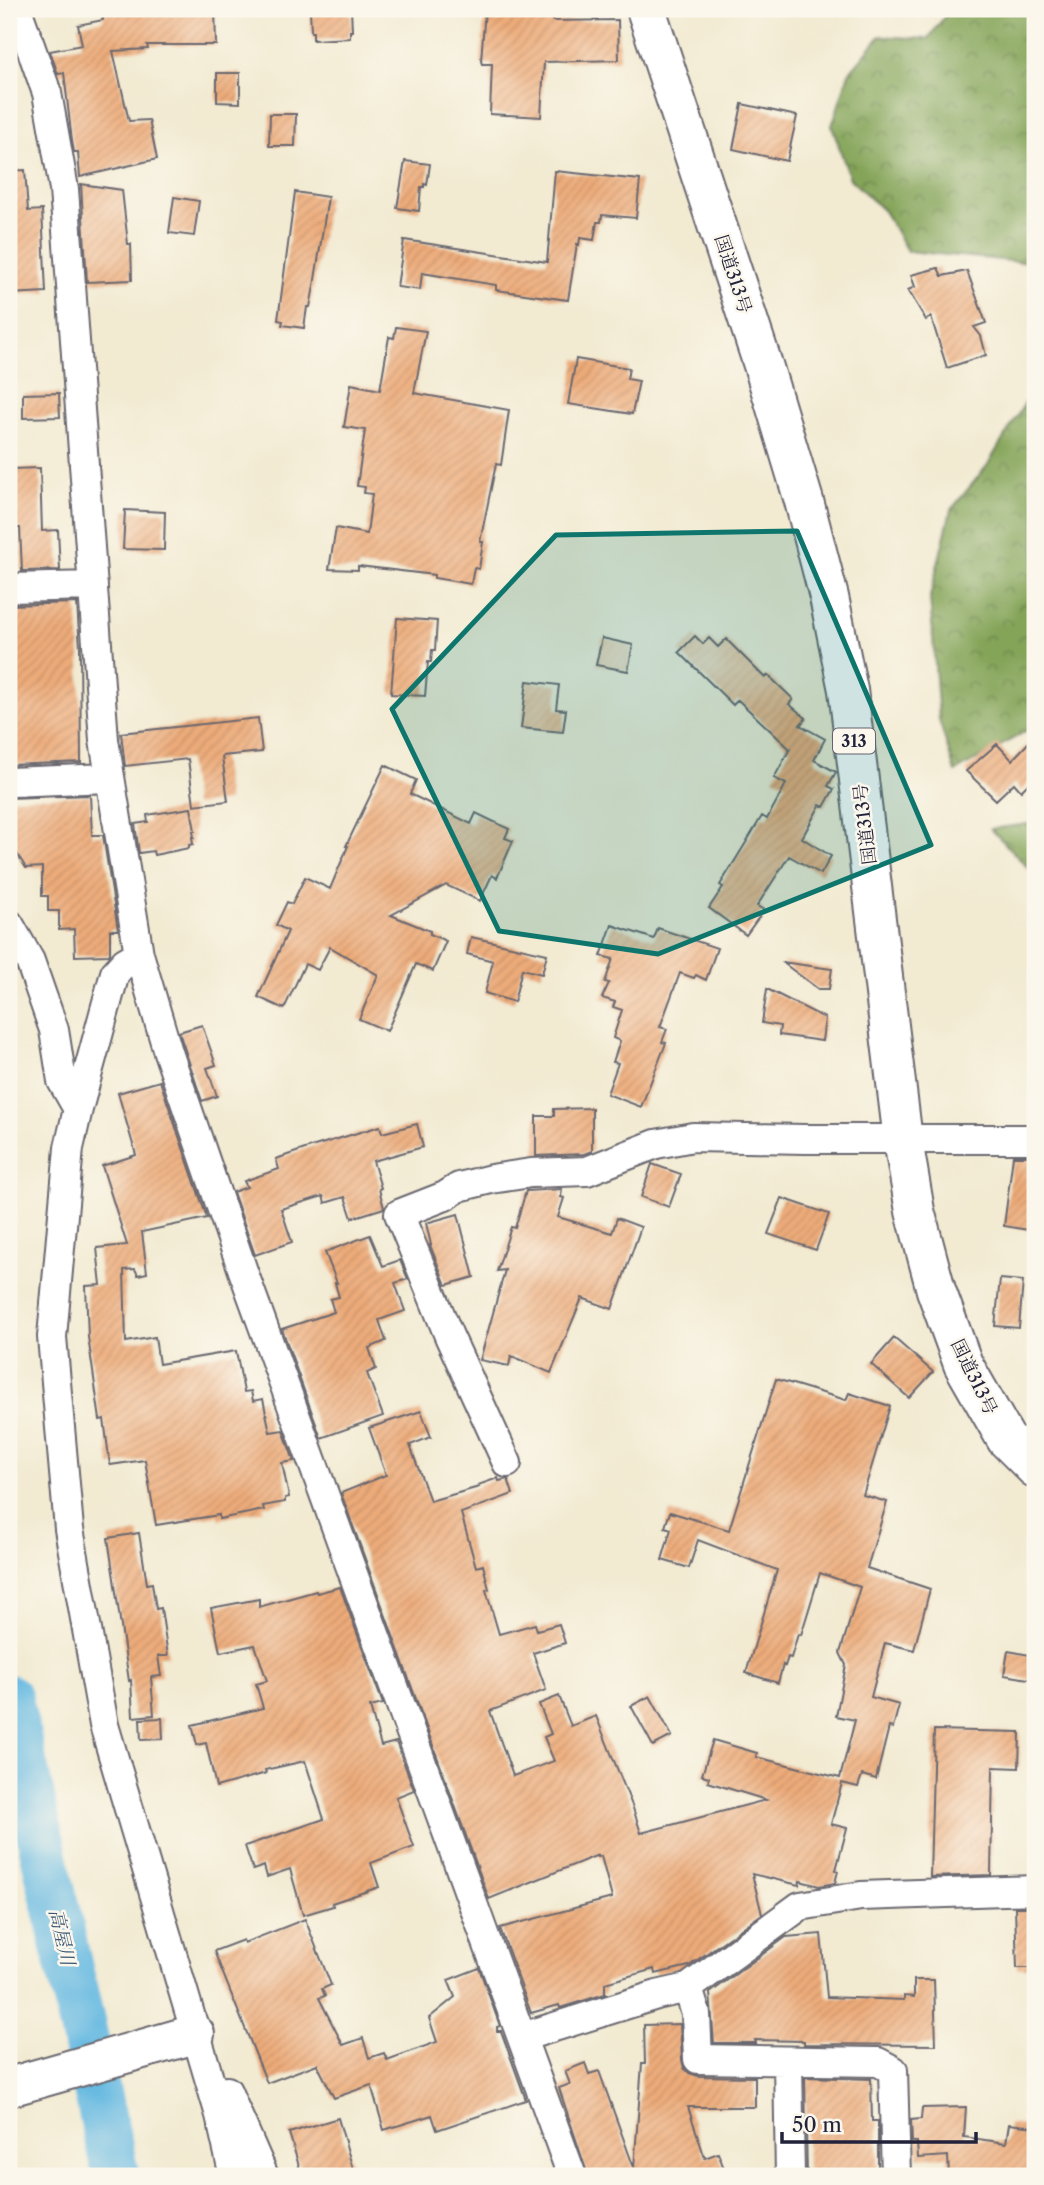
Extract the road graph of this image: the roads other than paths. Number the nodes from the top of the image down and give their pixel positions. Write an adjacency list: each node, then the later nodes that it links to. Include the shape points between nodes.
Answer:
1 (17, 9): 3 (street, via 47,93 64,189)
2 (646, 9): 11 (main road, 国道313号 / 313, via 768,381 829,597 848,690)
3 (93, 586): 4 (street); 5 (street)
4 (9, 588)
5 (109, 778): 6 (street); 8 (street)
6 (9, 782)
7 (9, 924): 9 (street, via 30,961 54,1030 62,1082)
8 (139, 954): 9 (street, via 115,973); 16 (street, via 243,1271)
9 (78, 1109): 17 (street, via 69,1148 52,1337 69,1529 104,1725)
10 (1035, 1139): 11 (street)
11 (903, 1140): 12 (street, via 693,1137 656,1144 587,1171 531,1173 459,1187 398,1214); 13 (main road, 国道313号 / 313, via 915,1211 936,1290 963,1364 1006,1439)
12 (507, 1464)
13 (1035, 1468)
14 (1035, 1890): 15 (street, via 861,1896 800,1906)
15 (688, 1988): 16 (street); 18 (street, via 696,2014 698,2059)
16 (522, 2037): 20 (street)
17 (198, 2044): 19 (main road); 21 (street); 22 (street, via 214,2060)
18 (788, 2061): 23 (street); 24 (street, via 878,2062 893,2070)
19 (9, 2087)
20 (562, 2173)
21 (234, 2176)
22 (264, 2176)
23 (790, 2176)
24 (896, 2176)

